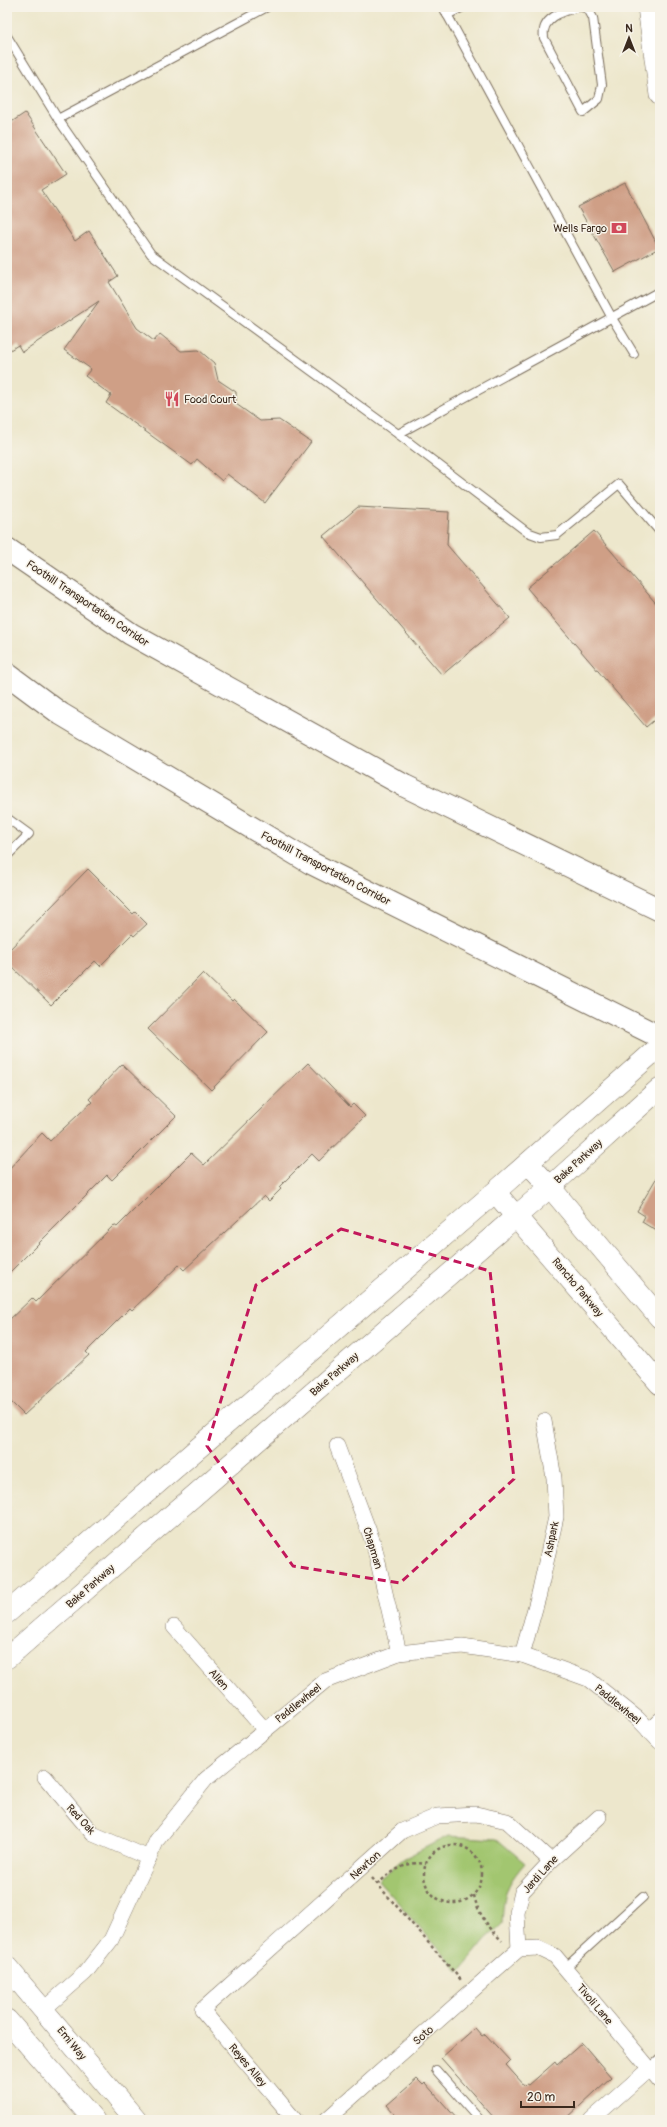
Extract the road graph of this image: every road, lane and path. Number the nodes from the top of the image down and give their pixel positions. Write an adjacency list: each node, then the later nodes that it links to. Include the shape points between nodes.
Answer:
1 (267, 7): 10 (lane)
2 (443, 7): 7 (lane)
3 (463, 7): 7 (lane)
4 (579, 7): 5 (lane, via 551,18 544,24 542,31 583,112 598,99 602,85 593,18 588,9)
5 (582, 7)
6 (648, 7): 9 (main road)
7 (448, 15): 12 (lane)
8 (7, 36): 10 (lane)
9 (660, 95)
10 (58, 119): 14 (lane, via 151,254)
11 (660, 291): 12 (lane)
12 (612, 318): 13 (lane); 14 (lane)
13 (634, 354)
14 (398, 434): 16 (lane, via 527,532 541,537 557,535 619,484)
15 (7, 532): 18 (highway)
16 (660, 532)
17 (7, 549): 18 (highway, Foothill Transportation Corridor)
18 (131, 634): 24 (highway, Foothill Transportation Corridor, via 405,786)
19 (7, 674): 21 (highway, Foothill Transportation Corridor)
20 (7, 678): 21 (highway)
21 (61, 714): 25 (highway, Foothill Transportation Corridor, via 312,863)
22 (7, 818): 23 (lane, via 29,834)
23 (7, 856)
24 (660, 910)
25 (660, 1037)
26 (660, 1046): 28 (main road)
27 (660, 1088): 29 (main road, Bake Parkway)
28 (528, 1163): 29 (main road); 30 (main road)
29 (550, 1187): 31 (main road, Bake Parkway); 32 (main road)
30 (495, 1192): 31 (main road, Rancho Parkway); 37 (main road)
31 (516, 1216): 33 (main road, Rancho Parkway); 41 (main road, Bake Parkway)
32 (660, 1318)
33 (652, 1369): 34 (main road, Rancho Parkway)
34 (660, 1384)
35 (544, 1421): 40 (street, Ashpark, via 554,1478 556,1517)
36 (337, 1446): 39 (street, Chapman, via 374,1545)
37 (7, 1613)
38 (174, 1627): 43 (street, Allen)
39 (399, 1652): 40 (street, Paddlewheel, via 462,1646); 43 (street, Paddlewheel, via 325,1681)
40 (522, 1655): 42 (street, Paddlewheel, via 588,1679 637,1718)
41 (7, 1658)
42 (655, 1726): 44 (street, Paddlewheel)
43 (265, 1730): 47 (street, Paddlewheel, via 206,1779 157,1840)
44 (660, 1742)
45 (44, 1777): 47 (street, Red Oak, via 93,1834)
46 (599, 1817): 48 (street, Jardi Lane)
47 (149, 1858): 58 (street, Paddlewheel, via 111,1940 85,1973)
48 (551, 1861): 50 (street, Newton, via 507,1821 476,1814 437,1816 402,1831); 54 (street, Jardi Lane, via 522,1892 517,1914)
49 (426, 1864): 51 (path, via 418,1863 396,1869); 52 (path, via 425,1884 436,1898 454,1904); 52 (path, via 431,1856 443,1847 458,1846 467,1849 475,1855 483,1873)
50 (362, 1867): 51 (path); 59 (street, Newton)
51 (377, 1884): 57 (path)
52 (474, 1895): 54 (path, via 476,1907 482,1918)
53 (643, 1897): 56 (lane)
54 (517, 1952): 56 (street, Tivoli Lane, via 538,1948 555,1956); 57 (street, Soto)
55 (7, 1967): 58 (main road, Emi Way)
56 (565, 1968): 61 (street, Tivoli Lane)
57 (472, 1993): 67 (street, Soto)
58 (44, 2009): 65 (main road, Emi Way)
59 (202, 2010): 66 (street, Reyes Alley)
60 (7, 2020): 64 (main road)
61 (655, 2064): 63 (street, Tivoli Lane); 69 (street)
62 (436, 2070): 68 (lane)
63 (660, 2081)
64 (94, 2120)
65 (136, 2120)
66 (295, 2120)
67 (326, 2120)
68 (480, 2120)
69 (591, 2120)

